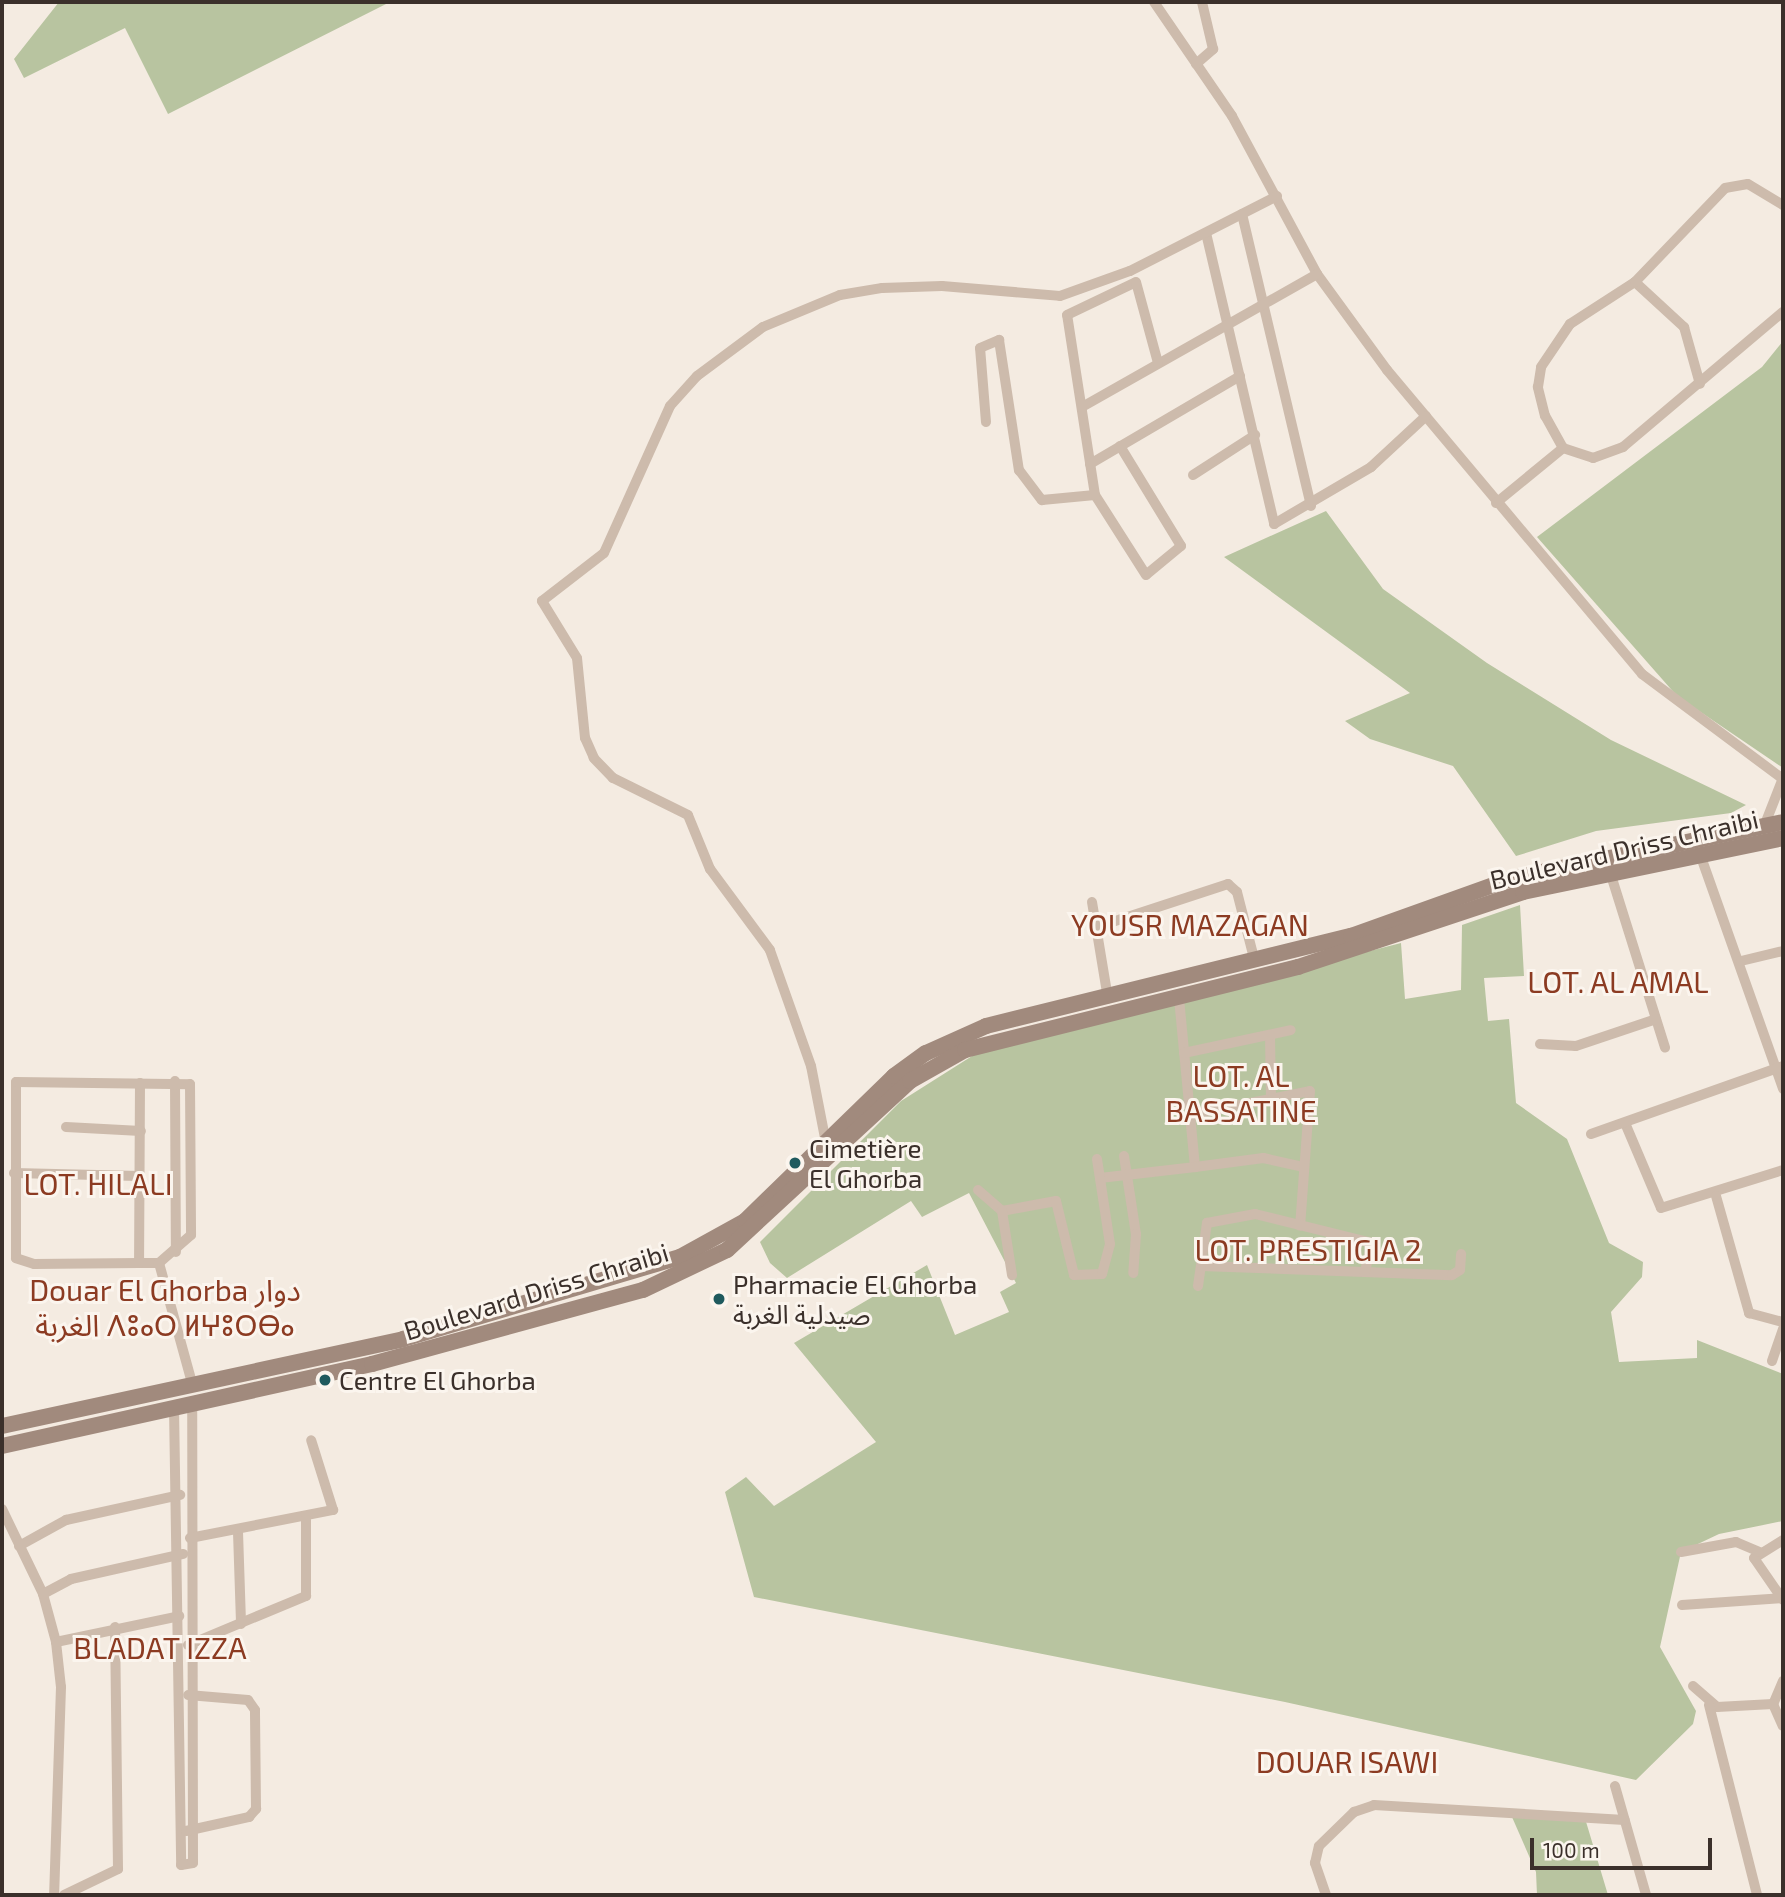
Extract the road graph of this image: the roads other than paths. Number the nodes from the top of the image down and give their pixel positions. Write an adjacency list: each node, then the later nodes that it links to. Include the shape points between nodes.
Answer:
1 (1154, 2): 3 (street)
2 (1203, 2): 3 (street, via 1213,49)
3 (1196, 64): 4 (street)
4 (1277, 197): 6 (street); 8 (street)
5 (1783, 205): 9 (street, via 1748,184 1726,188)
6 (1242, 214): 7 (street); 10 (street)
7 (1206, 233): 12 (street); 59 (street, via 1130,271 1060,296 942,286 882,288 840,295 763,327 697,376 670,406 639,462 604,553 542,601 577,659 585,738 594,758 612,778 688,815 710,869 770,950 811,1066)
8 (1317, 274): 10 (street); 17 (street)
9 (1635, 282): 15 (street, via 1684,327); 21 (street, via 1570,324 1541,367 1541,404)
10 (1263, 303): 12 (street); 26 (street)
11 (1783, 312): 15 (street)
12 (1228, 323): 13 (street); 14 (street)
13 (1158, 363): 16 (street); 16 (street, via 1136,282 1068,315)
14 (1240, 376): 19 (street); 20 (street)
15 (1700, 384): 21 (street, via 1623,447 1593,458)
16 (1082, 407): 22 (street)
17 (1426, 416): 25 (street); 26 (street, via 1371,467)
18 (986, 422): 24 (street, via 980,348 999,340 1019,470 1042,500)
19 (1255, 435): 23 (street); 26 (street, via 1274,524)
20 (1120, 446): 22 (street); 24 (street, via 1181,546 1146,575)
21 (1563, 448): 25 (street)
22 (1090, 464): 24 (street)
23 (1193, 475)
24 (1095, 495)
25 (1496, 503): 27 (street, via 1642,674)
26 (1311, 506)
27 (1783, 779): 29 (street)
28 (1783, 822): 29 (main road, Boulevard Driss Chraibi)
29 (1765, 824): 35 (main road, Boulevard Driss Chraibi, via 1513,878)
30 (1783, 838): 31 (main road, Boulevard Driss Chraibi)
31 (1700, 857): 32 (main road, Boulevard Driss Chraibi); 38 (street)
32 (1610, 872): 35 (main road, Boulevard Driss Chraibi); 42 (street)
33 (1091, 902): 34 (street)
34 (1097, 927): 39 (street, via 1228,884 1237,891); 41 (street)
35 (1386, 932): 36 (main road, Boulevard Driss Chraibi)
36 (1353, 944): 39 (main road, Boulevard Driss Chraibi); 40 (main road, Boulevard Driss Chraibi)
37 (1783, 951): 38 (street)
38 (1741, 961): 48 (street)
39 (1255, 962): 41 (main road, Boulevard Driss Chraibi)
40 (1179, 998): 47 (street); 55 (main road, Boulevard Driss Chraibi, via 965,1050 910,1082)
41 (1108, 999): 55 (main road, Boulevard Driss Chraibi, via 956,1037 894,1076)
42 (1656, 1019): 45 (street, via 1576,1045); 46 (street)
43 (1291, 1030): 44 (street)
44 (1270, 1035): 47 (street); 52 (street)
45 (1540, 1044)
46 (1665, 1048)
47 (1184, 1053): 53 (street)
48 (1780, 1067): 51 (street); 54 (street)
49 (175, 1081): 50 (street); 73 (street); 73 (street, via 192,1091 191,1235)
50 (140, 1083): 57 (street); 65 (street, via 16,1083)
51 (1783, 1089)
52 (1271, 1096): 53 (street); 63 (street, via 1310,1091)
53 (1190, 1115): 62 (street)
54 (1625, 1123): 58 (street); 70 (street, via 1661,1208)
55 (853, 1125): 59 (main road, Boulevard Driss Chraibi); 85 (main road, Boulevard Driss Chraibi, via 767,1219 702,1266 627,1296)
56 (66, 1127): 57 (street)
57 (141, 1131): 67 (street)
58 (1591, 1134)
59 (826, 1143): 84 (main road, Boulevard Driss Chraibi, via 745,1221 680,1257)
60 (1124, 1156): 66 (street)
61 (1097, 1159): 68 (street)
62 (1195, 1167): 63 (street, via 1263,1158); 66 (street)
63 (1304, 1167): 72 (street)
64 (1783, 1170): 70 (street)
65 (13, 1173): 67 (street); 75 (street, via 13,1252 20,1263)
66 (1126, 1174): 68 (street); 79 (street, via 1136,1234)
67 (139, 1176): 75 (street)
68 (1100, 1178): 71 (street, via 1110,1244 1101,1274 1074,1275 1056,1201)
69 (978, 1190): 71 (street)
70 (1716, 1196): 82 (street, via 1749,1313)
71 (1002, 1211): 80 (street)
72 (1300, 1226): 77 (street, via 1255,1214 1207,1223); 78 (street, via 1372,1243)
73 (176, 1252): 76 (street)
74 (1461, 1254): 78 (street, via 1460,1270 1452,1275)
75 (139, 1263): 76 (street)
76 (159, 1263): 87 (street)
77 (1201, 1266): 78 (street); 81 (street)
78 (1365, 1272)
79 (1133, 1273)
80 (1012, 1275)
81 (1198, 1286)
82 (1783, 1322)
83 (1783, 1329): 86 (street)
84 (403, 1339): 85 (main road); 87 (main road, Boulevard Driss Chraibi)
85 (407, 1356): 88 (main road, Boulevard Driss Chraibi)
86 (1772, 1361)
87 (192, 1383): 90 (main road, Boulevard Driss Chraibi)
88 (192, 1402): 89 (main road, Boulevard Driss Chraibi); 93 (street)
89 (174, 1407): 92 (main road, Boulevard Driss Chraibi); 94 (street)
90 (2, 1426)
91 (311, 1440): 96 (street, via 333,1510)
92 (2, 1446)
93 (190, 1494): 94 (street); 98 (street)
94 (176, 1495): 100 (street, via 66,1520); 103 (street)
95 (2, 1509): 100 (street)
96 (306, 1520): 97 (street); 108 (street, via 306,1596)
97 (237, 1532): 98 (street); 108 (street)
98 (190, 1538): 103 (street)
99 (1783, 1540): 102 (street)
100 (19, 1546): 104 (street)
101 (1681, 1552): 102 (street, via 1735,1542)
102 (1759, 1552): 105 (street, via 1755,1565)
103 (183, 1554): 104 (street, via 71,1579); 107 (street); 111 (street)
104 (43, 1594): 110 (street)
105 (1782, 1599): 106 (street)
106 (1682, 1605)
107 (179, 1616): 109 (street); 112 (street)
108 (241, 1624): 111 (street)
109 (115, 1627): 110 (street); 125 (street, via 118,1869)
110 (56, 1642): 124 (street, via 61,1687)
111 (193, 1643): 112 (street); 115 (street)
112 (180, 1648): 116 (street)
113 (1783, 1681): 117 (street)
114 (1693, 1686): 118 (street)
115 (193, 1695): 116 (street); 122 (street); 122 (street, via 248,1700 255,1710 256,1809)
116 (180, 1696): 123 (street)
117 (1773, 1704): 118 (street); 119 (street)
118 (1709, 1705): 128 (street)
119 (1783, 1726)
120 (1615, 1786): 121 (street)
121 (1625, 1820): 126 (street, via 1374,1805 1354,1812 1319,1846 1315,1863); 127 (street)
122 (193, 1831): 123 (street); 123 (street, via 193,1863 181,1865)
123 (180, 1832)
124 (54, 1895)
125 (64, 1895)
126 (1326, 1895)
127 (1646, 1895)
128 (1758, 1895)

